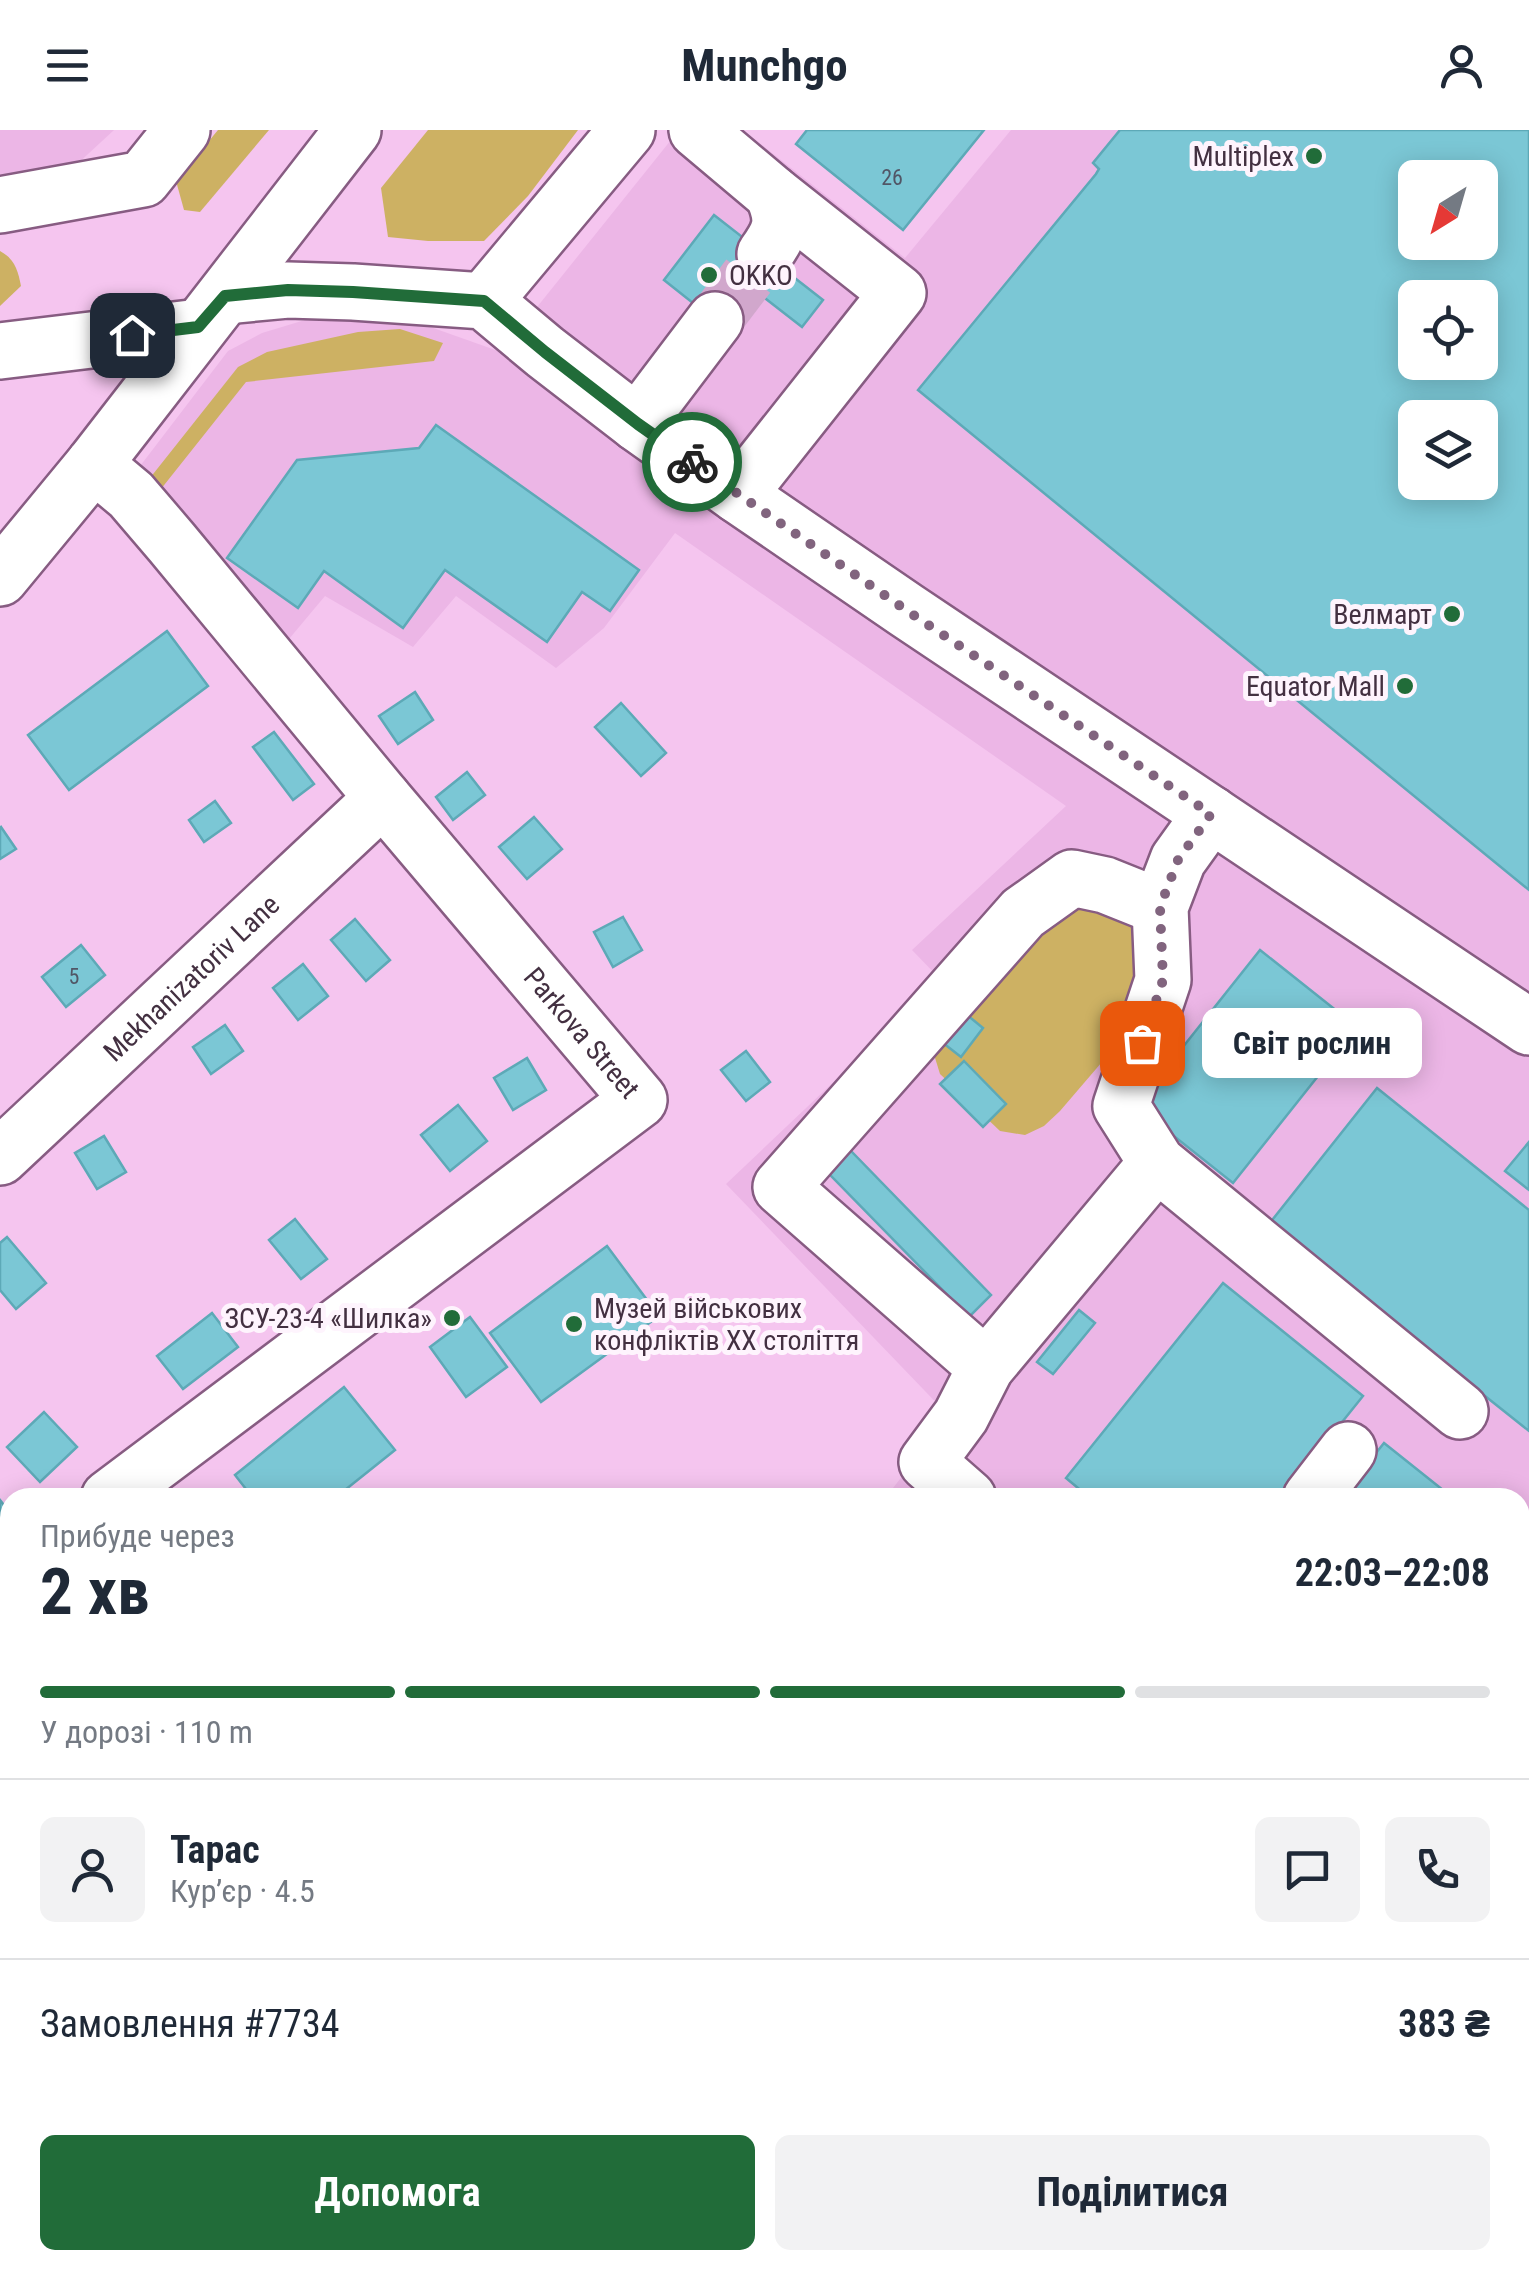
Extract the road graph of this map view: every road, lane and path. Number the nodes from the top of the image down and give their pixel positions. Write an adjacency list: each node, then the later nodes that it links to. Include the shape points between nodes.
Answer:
1 (182, 130): 6 (street, via 143,179)
2 (353, 130): 9 (street)
3 (626, 130): 8 (street)
4 (697, 130): 5 (street)
5 (773, 194): 7 (street, via 781,214 778,235); 14 (street, via 898,293)
6 (0, 205)
7 (764, 254)
8 (484, 301): 9 (street, via 288,290); 12 (street)
9 (212, 312): 11 (street); 13 (street)
10 (715, 320): 12 (street)
11 (0, 351)
12 (638, 424): 14 (street)
13 (94, 464): 15 (street); 16 (street, Parkova Street, via 172,543)
14 (738, 494): 17 (street)
15 (0, 578)
16 (382, 798): 20 (street, Mekhanizatoriv Lane); 25 (street, Parkova Street, via 639,1100)
17 (1211, 814): 18 (street, via 1178,860); 19 (street)
18 (1160, 907): 21 (street, via 1163,980 1121,1106); 22 (street, via 1072,878 1023,913 781,1186)
19 (1529, 1028)
20 (0, 1156)
21 (1157, 1163): 22 (street); 23 (street)
22 (986, 1367): 26 (street, via 927,1462)
23 (1460, 1411)
24 (1348, 1450): 27 (street)
25 (122, 1488)
26 (957, 1488)
27 (1319, 1488)

